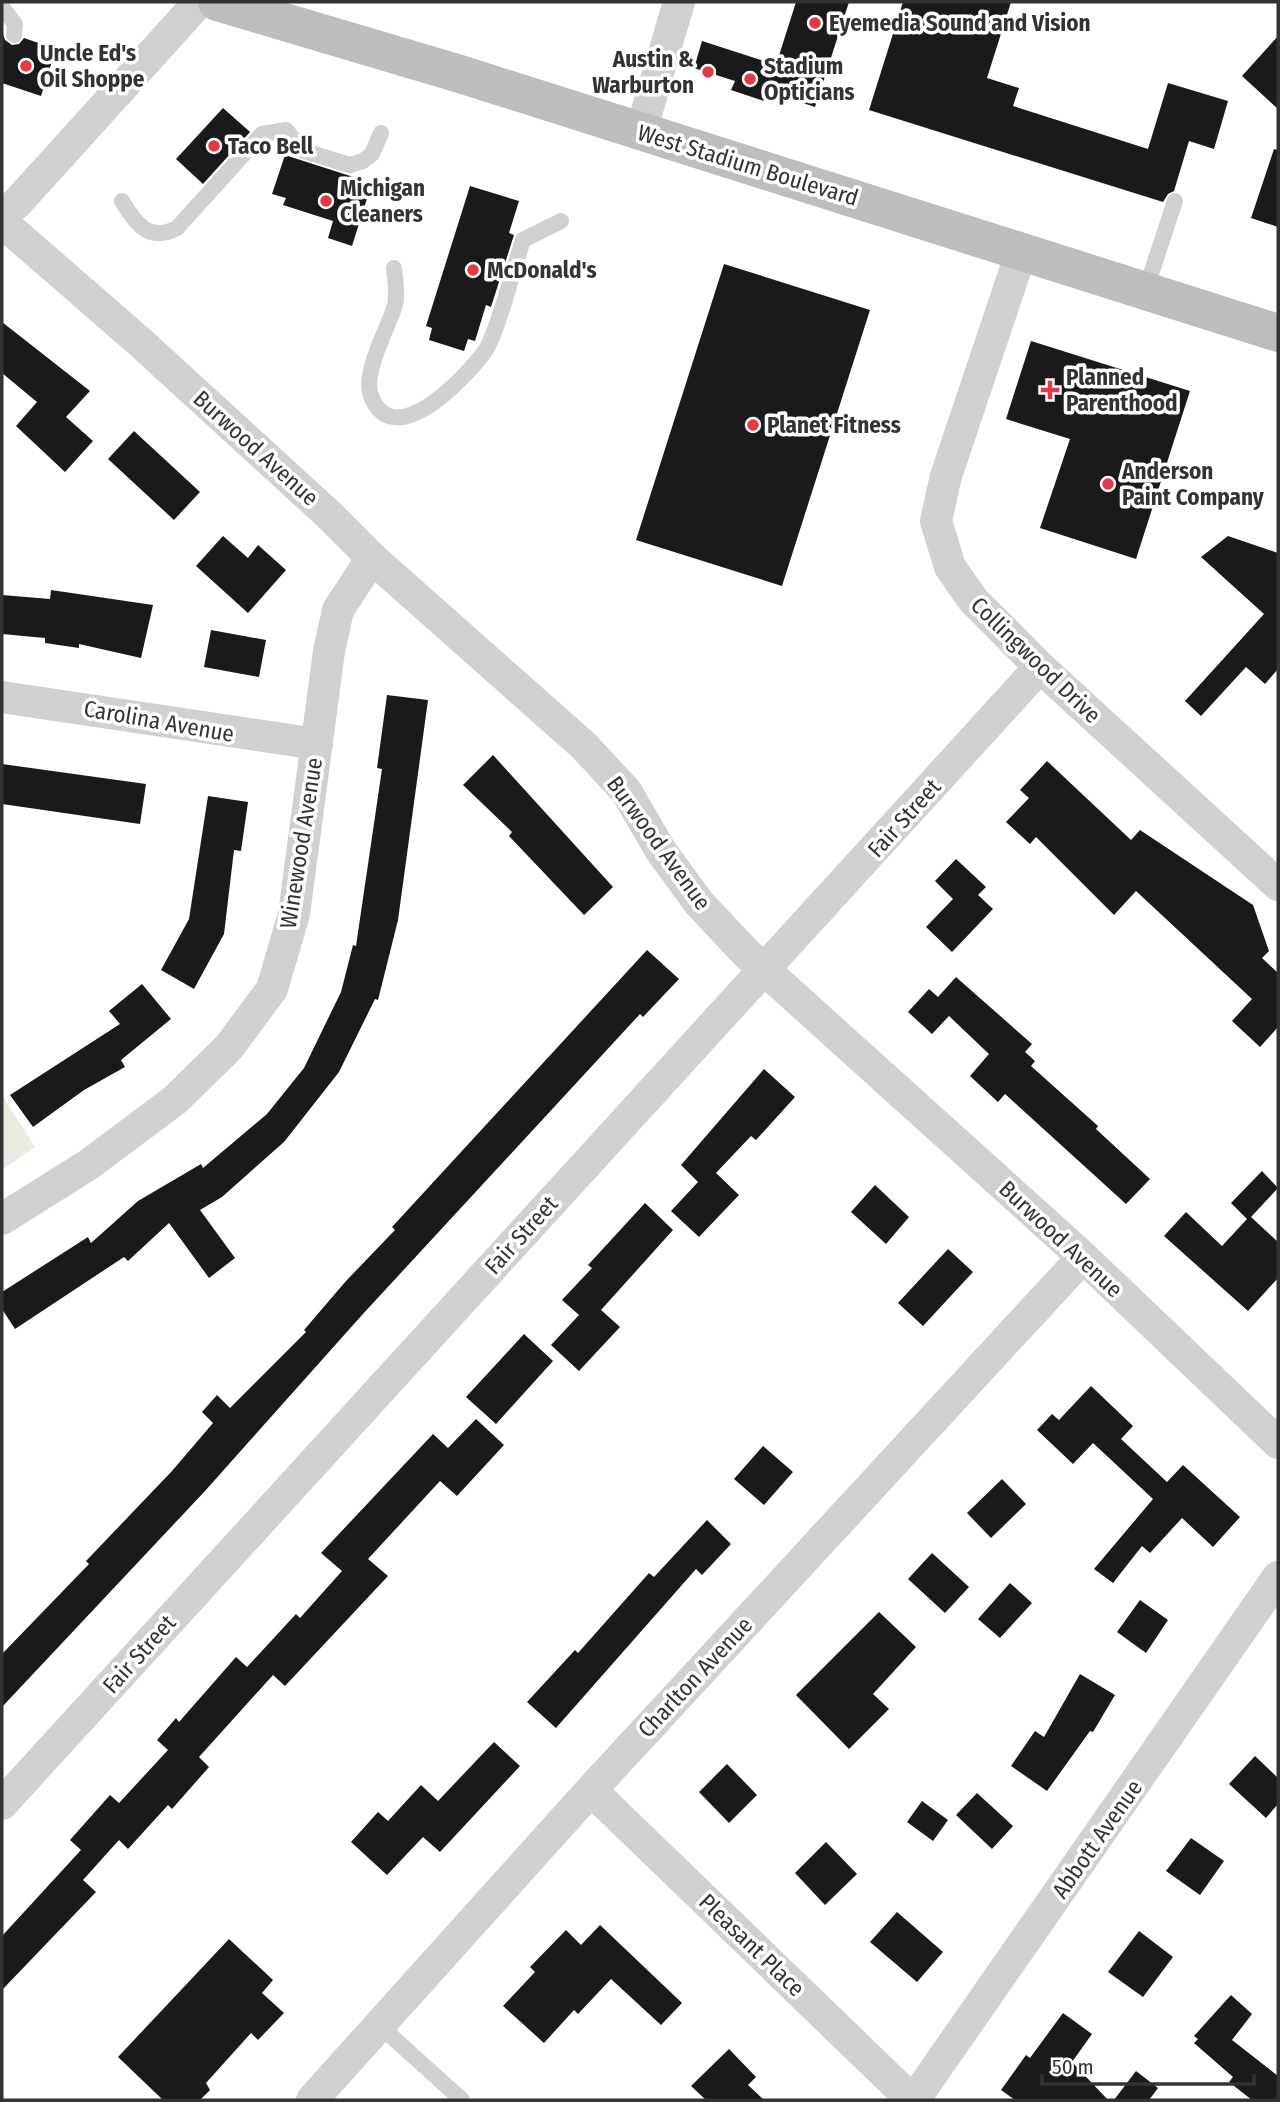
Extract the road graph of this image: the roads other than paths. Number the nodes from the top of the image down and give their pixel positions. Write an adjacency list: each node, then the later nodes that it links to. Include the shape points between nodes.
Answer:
1 (199, 2): 10 (street, via 17,203)
2 (217, 2): 6 (main road, West Stadium Boulevard)
3 (680, 2): 6 (street)
4 (2, 7): 5 (lane, via 15,24)
5 (14, 35)
6 (641, 131): 13 (main road, West Stadium Boulevard)
7 (381, 133): 8 (lane, via 372,154 350,165 304,151 286,130 262,134 177,228 167,233 155,235 143,229)
8 (122, 201)
9 (1175, 201): 15 (lane)
10 (2, 214)
11 (561, 221): 14 (lane, via 523,240 486,349 433,404 404,418 381,411 371,397 369,383 396,302)
12 (2, 222): 17 (street, Burwood Avenue, via 151,352)
13 (1021, 253): 15 (main road, West Stadium Boulevard); 18 (street, Collingwood Drive, via 946,477 936,522 950,566 973,600)
14 (394, 268)
15 (1145, 292): 16 (main road, West Stadium Boulevard)
16 (1278, 333)
17 (372, 558): 20 (street, Winewood Avenue, via 338,610); 22 (street, Burwood Avenue, via 583,744 626,791 699,903)
18 (1040, 667): 21 (street, Collingwood Drive); 22 (street, Fair Street)
19 (2, 696): 20 (street, Carolina Avenue)
20 (317, 744): 23 (street, Winewood Avenue, via 294,914 272,989 229,1046 176,1100 88,1165)
21 (1278, 885)
22 (765, 971): 24 (street, Burwood Avenue); 28 (street, Fair Street)
23 (2, 1219)
24 (1083, 1257): 25 (street, Burwood Avenue); 27 (street, Charlton Avenue)
25 (1278, 1443)
26 (1278, 1577): 32 (street, Abbott Avenue)
27 (591, 1790): 29 (street, Charlton Avenue); 32 (street, Pleasant Place)
28 (2, 1804)
29 (379, 2025): 30 (street, Charlton Avenue); 31 (lane)
30 (312, 2100)
31 (462, 2100)
32 (913, 2100)

